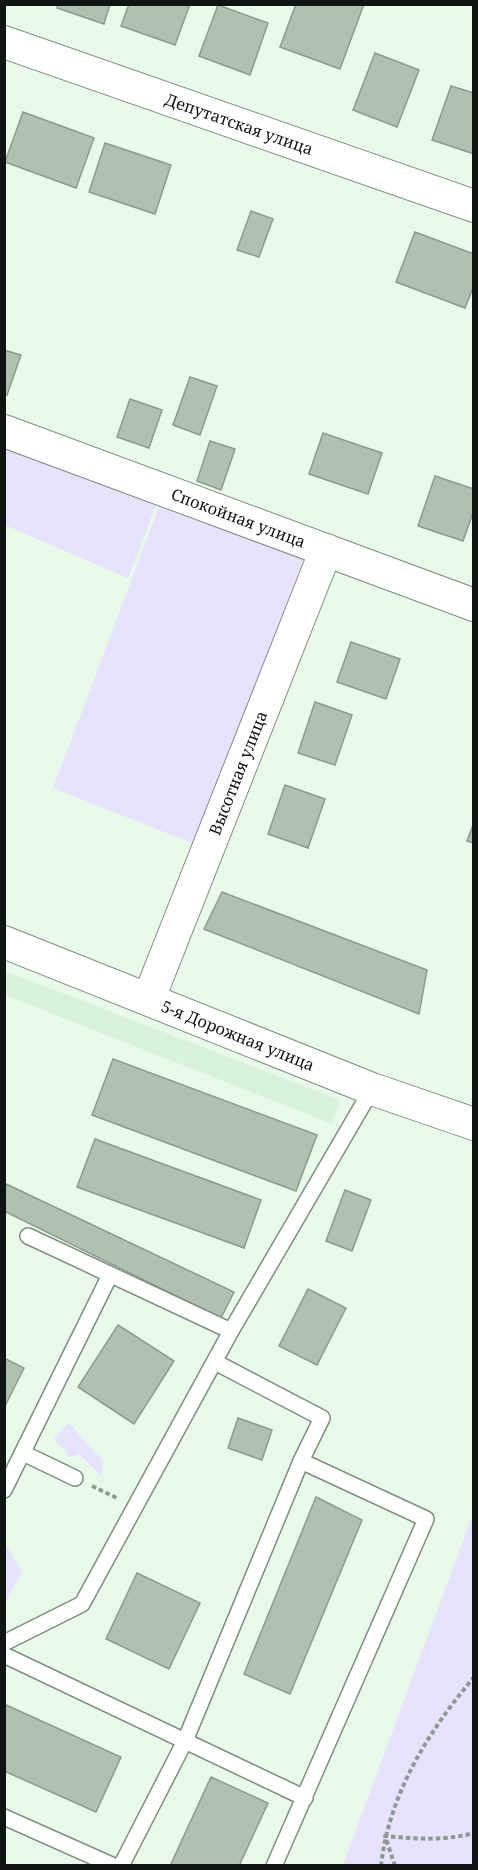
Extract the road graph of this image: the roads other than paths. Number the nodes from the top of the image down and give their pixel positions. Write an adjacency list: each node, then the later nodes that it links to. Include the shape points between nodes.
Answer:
1 (4, 42): 2 (street, Депутатская улица)
2 (474, 206)
3 (4, 431): 4 (street, Спокойная улица)
4 (326, 550): 5 (street, Спокойная улица); 7 (street, Высотная улица)
5 (474, 605)
6 (4, 942): 7 (street, 5-я Дорожная улица)
7 (149, 998): 8 (street, 5-я Дорожная улица)
8 (372, 1089): 9 (street, 5-я Дорожная улица); 12 (lane)
9 (474, 1124)
10 (28, 1236): 11 (lane)
11 (110, 1275): 12 (lane); 14 (lane)
12 (231, 1331): 13 (lane)
13 (215, 1362): 15 (lane, via 322,1418); 18 (lane, via 82,1604)
14 (23, 1453): 16 (lane); 17 (lane)
15 (301, 1461): 20 (lane); 21 (lane, via 426,1519)
16 (75, 1478)
17 (4, 1490)
18 (4, 1642)
19 (4, 1655): 20 (lane)
20 (185, 1741): 21 (lane); 24 (lane)
21 (305, 1798): 25 (lane)
22 (4, 1817): 23 (lane)
23 (114, 1866)
24 (121, 1866)
25 (274, 1866)

